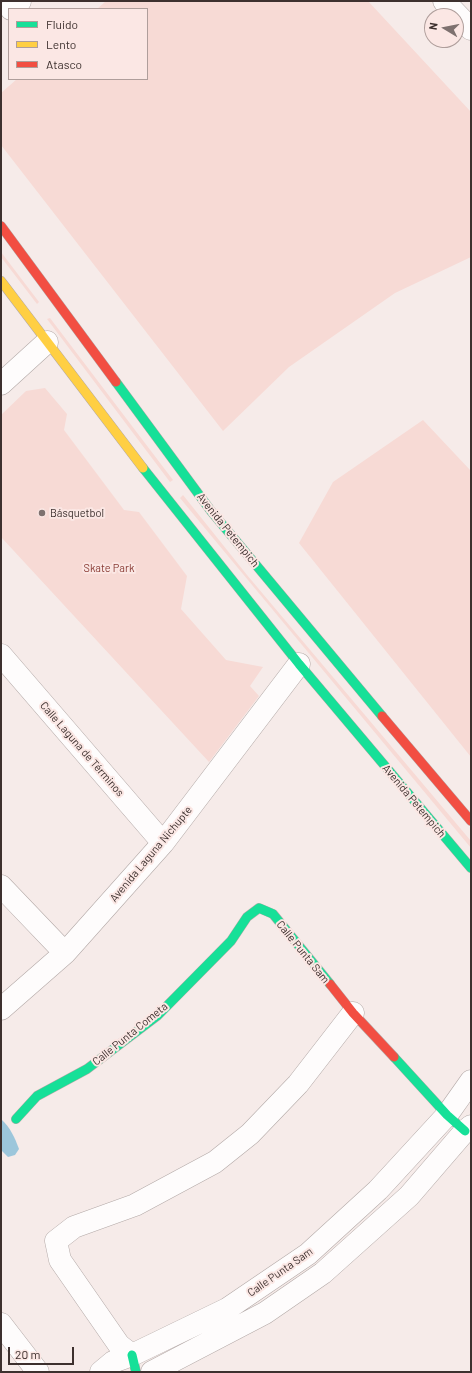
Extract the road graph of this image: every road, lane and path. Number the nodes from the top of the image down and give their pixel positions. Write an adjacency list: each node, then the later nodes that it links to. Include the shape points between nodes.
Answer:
1 (20, 1): 3 (street)
2 (444, 1): 4 (street)
3 (12, 8)
4 (471, 29)
5 (1, 226): 11 (main road, Avenida Petempich, via 211,511)
6 (1, 281): 7 (main road, Avenida Petempich)
7 (47, 342): 8 (street); 10 (main road, Avenida Petempich, via 166,499)
8 (1, 384)
9 (3, 661): 12 (street, Calle Laguna de Términos)
10 (299, 664): 12 (street, Avenida Laguna Nichupte); 13 (main road, Avenida Petempich)
11 (471, 822)
12 (163, 843): 16 (street, Avenida Laguna Nichupte)
13 (471, 868)
14 (1, 886): 16 (street)
15 (248, 917): 18 (main road, Calle Punta Sam, via 259,908 273,914); 21 (main road, Calle Punta Cometa, via 231,941 157,1016 87,1069 37,1096)
16 (64, 954): 17 (street, Avenida Laguna Nichupte)
17 (1, 1009)
18 (353, 1013): 20 (main road, Calle Punta Sam); 24 (street, via 298,1084 250,1134 215,1162 135,1205 74,1227 56,1241 60,1260)
19 (471, 1081): 20 (street, Calle Punta Sam)
20 (447, 1115): 22 (main road, Calle Punta Sam); 24 (street, Calle Punta Sam, via 378,1190 308,1254 227,1308)
21 (16, 1119)
22 (468, 1129): 27 (street, Calle Punta Sam, via 409,1196 323,1273 265,1313)
23 (1, 1324): 25 (street)
24 (134, 1363): 26 (street, Calle Punta Sam, via 113,1362)
25 (38, 1372)
26 (101, 1372)
27 (152, 1372)

